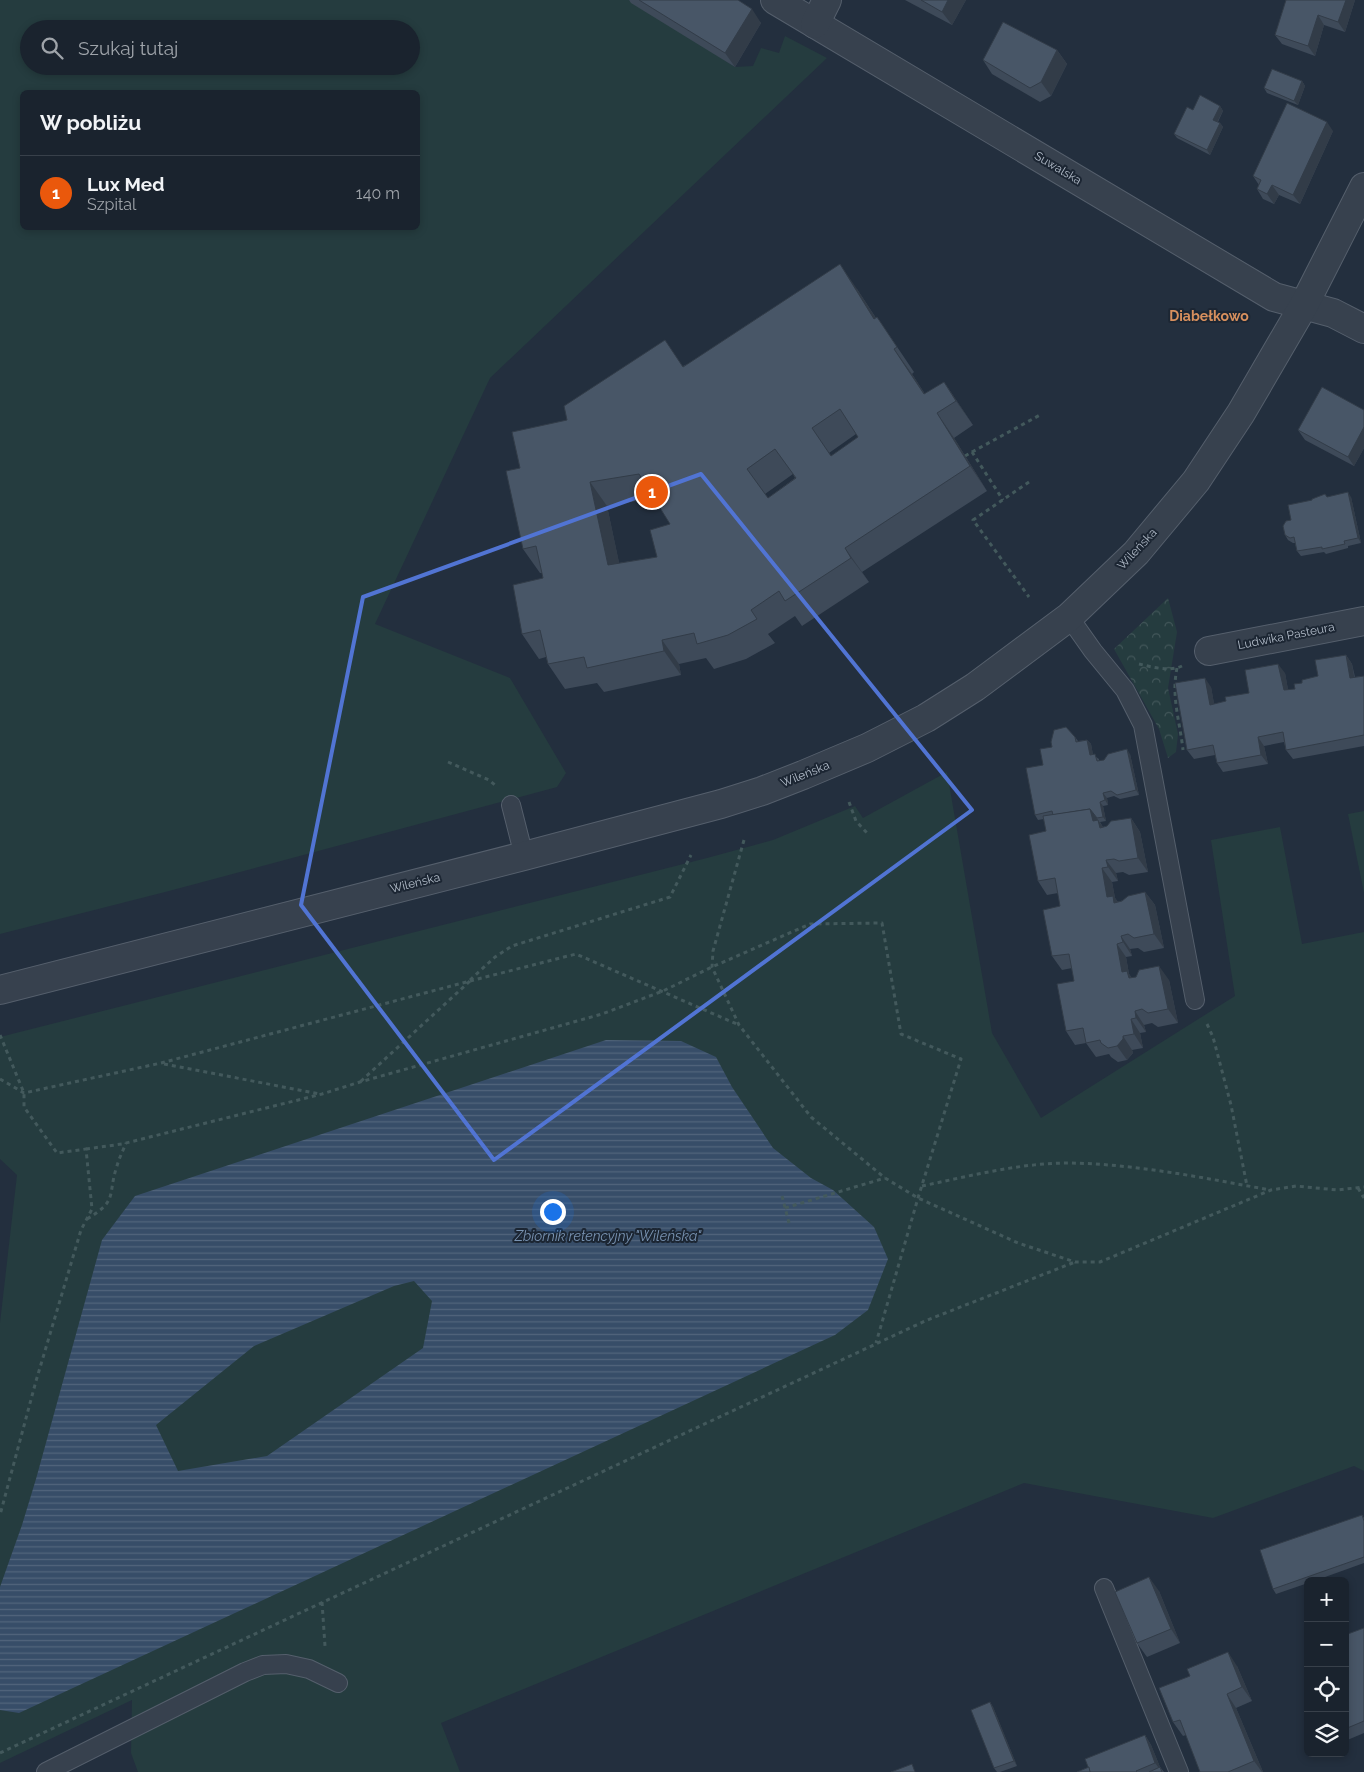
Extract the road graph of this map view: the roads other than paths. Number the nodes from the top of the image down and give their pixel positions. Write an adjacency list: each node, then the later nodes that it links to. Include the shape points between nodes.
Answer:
1 (775, 0): 3 (street, Suwalska)
2 (827, 0): 3 (street)
3 (814, 24): 5 (street, Suwalska, via 1274,296)
4 (1364, 188): 5 (street, Wileńska)
5 (1304, 305): 6 (street, via 1333,313); 7 (street, Wileńska, via 1242,413 1196,481 1136,552)
6 (1364, 329)
7 (1069, 617): 11 (street, Wileńska, via 975,687 926,718 867,748 762,791 721,804); 13 (lane, via 1125,690 1143,725)
8 (1364, 622): 9 (street, Ludwika Pasteura)
9 (1209, 651)
10 (511, 805): 11 (lane)
11 (524, 856): 12 (street, Wileńska)
12 (0, 990)
13 (1195, 1000)
14 (1104, 1588): 17 (lane)
15 (335, 1682): 16 (lane, via 310,1669 286,1664 263,1665)
16 (46, 1772)
17 (1178, 1772)

